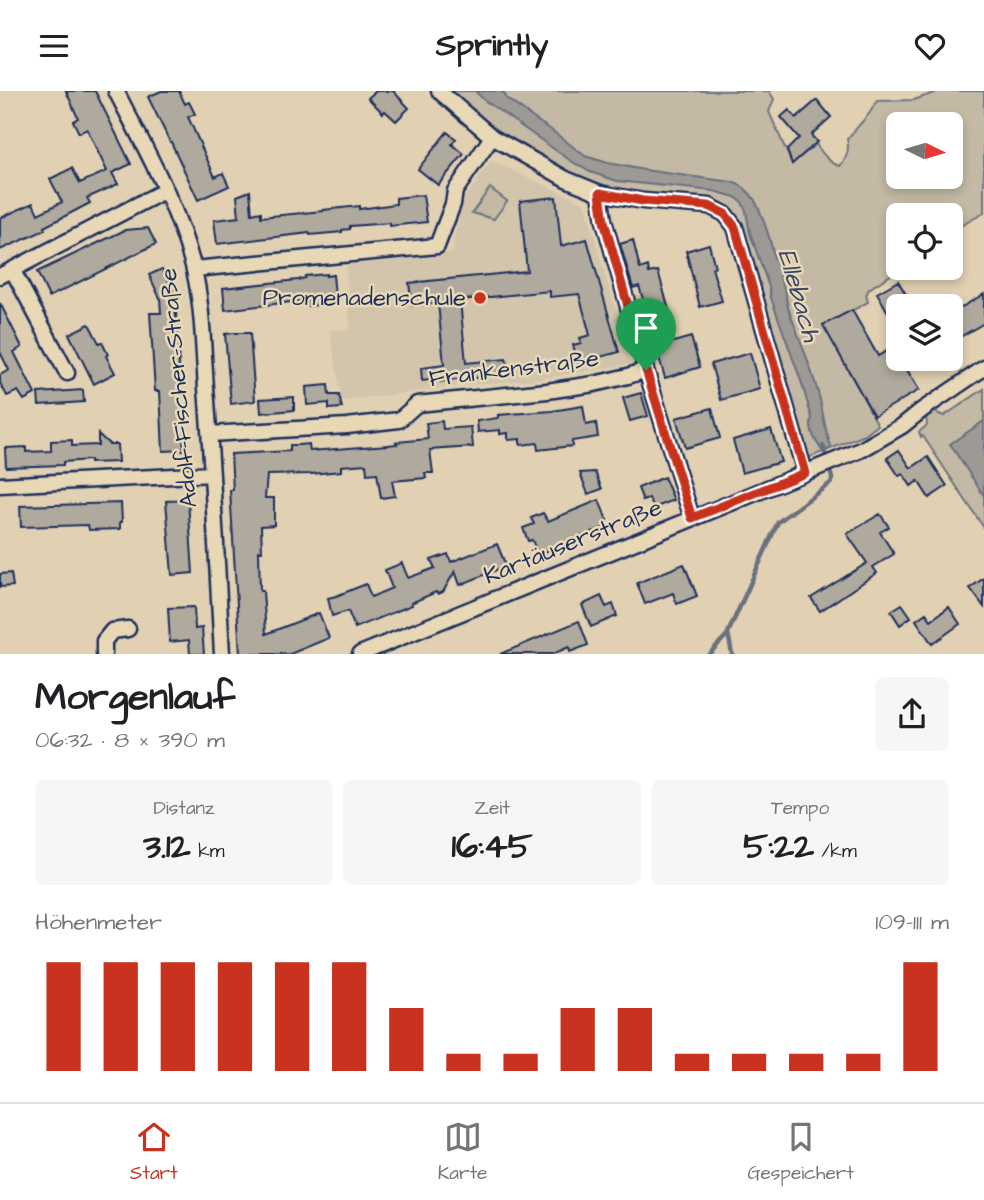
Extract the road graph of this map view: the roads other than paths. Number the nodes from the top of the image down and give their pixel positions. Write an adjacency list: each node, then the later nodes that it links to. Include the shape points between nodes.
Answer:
1 (116, 91): 4 (street, Adolf-Fischer-Straße)
2 (439, 91): 3 (street)
3 (492, 137): 5 (street); 6 (street, via 455,191 437,246)
4 (166, 190): 6 (street, Adolf-Fischer-Straße); 7 (street)
5 (600, 193): 9 (street); 12 (street, via 709,206 725,214 735,227)
6 (194, 269): 11 (street, Adolf-Fischer-Straße)
7 (6, 274): 10 (street)
8 (984, 368): 12 (street, Kartäuserstraße, via 902,426 861,450)
9 (646, 370): 11 (street, Frankenstraße, via 547,391 417,404 399,420); 15 (street)
10 (67, 373)
11 (210, 434): 13 (street, Adolf-Fischer-Straße)
12 (805, 473): 15 (street, Kartäuserstraße)
13 (212, 474): 14 (street); 18 (street, Adolf-Fischer-Straße)
14 (0, 485)
15 (692, 518): 19 (street, Kartäuserstraße)
16 (128, 629): 17 (street, via 112,631 104,641)
17 (104, 654)
18 (222, 654)
19 (359, 654)

